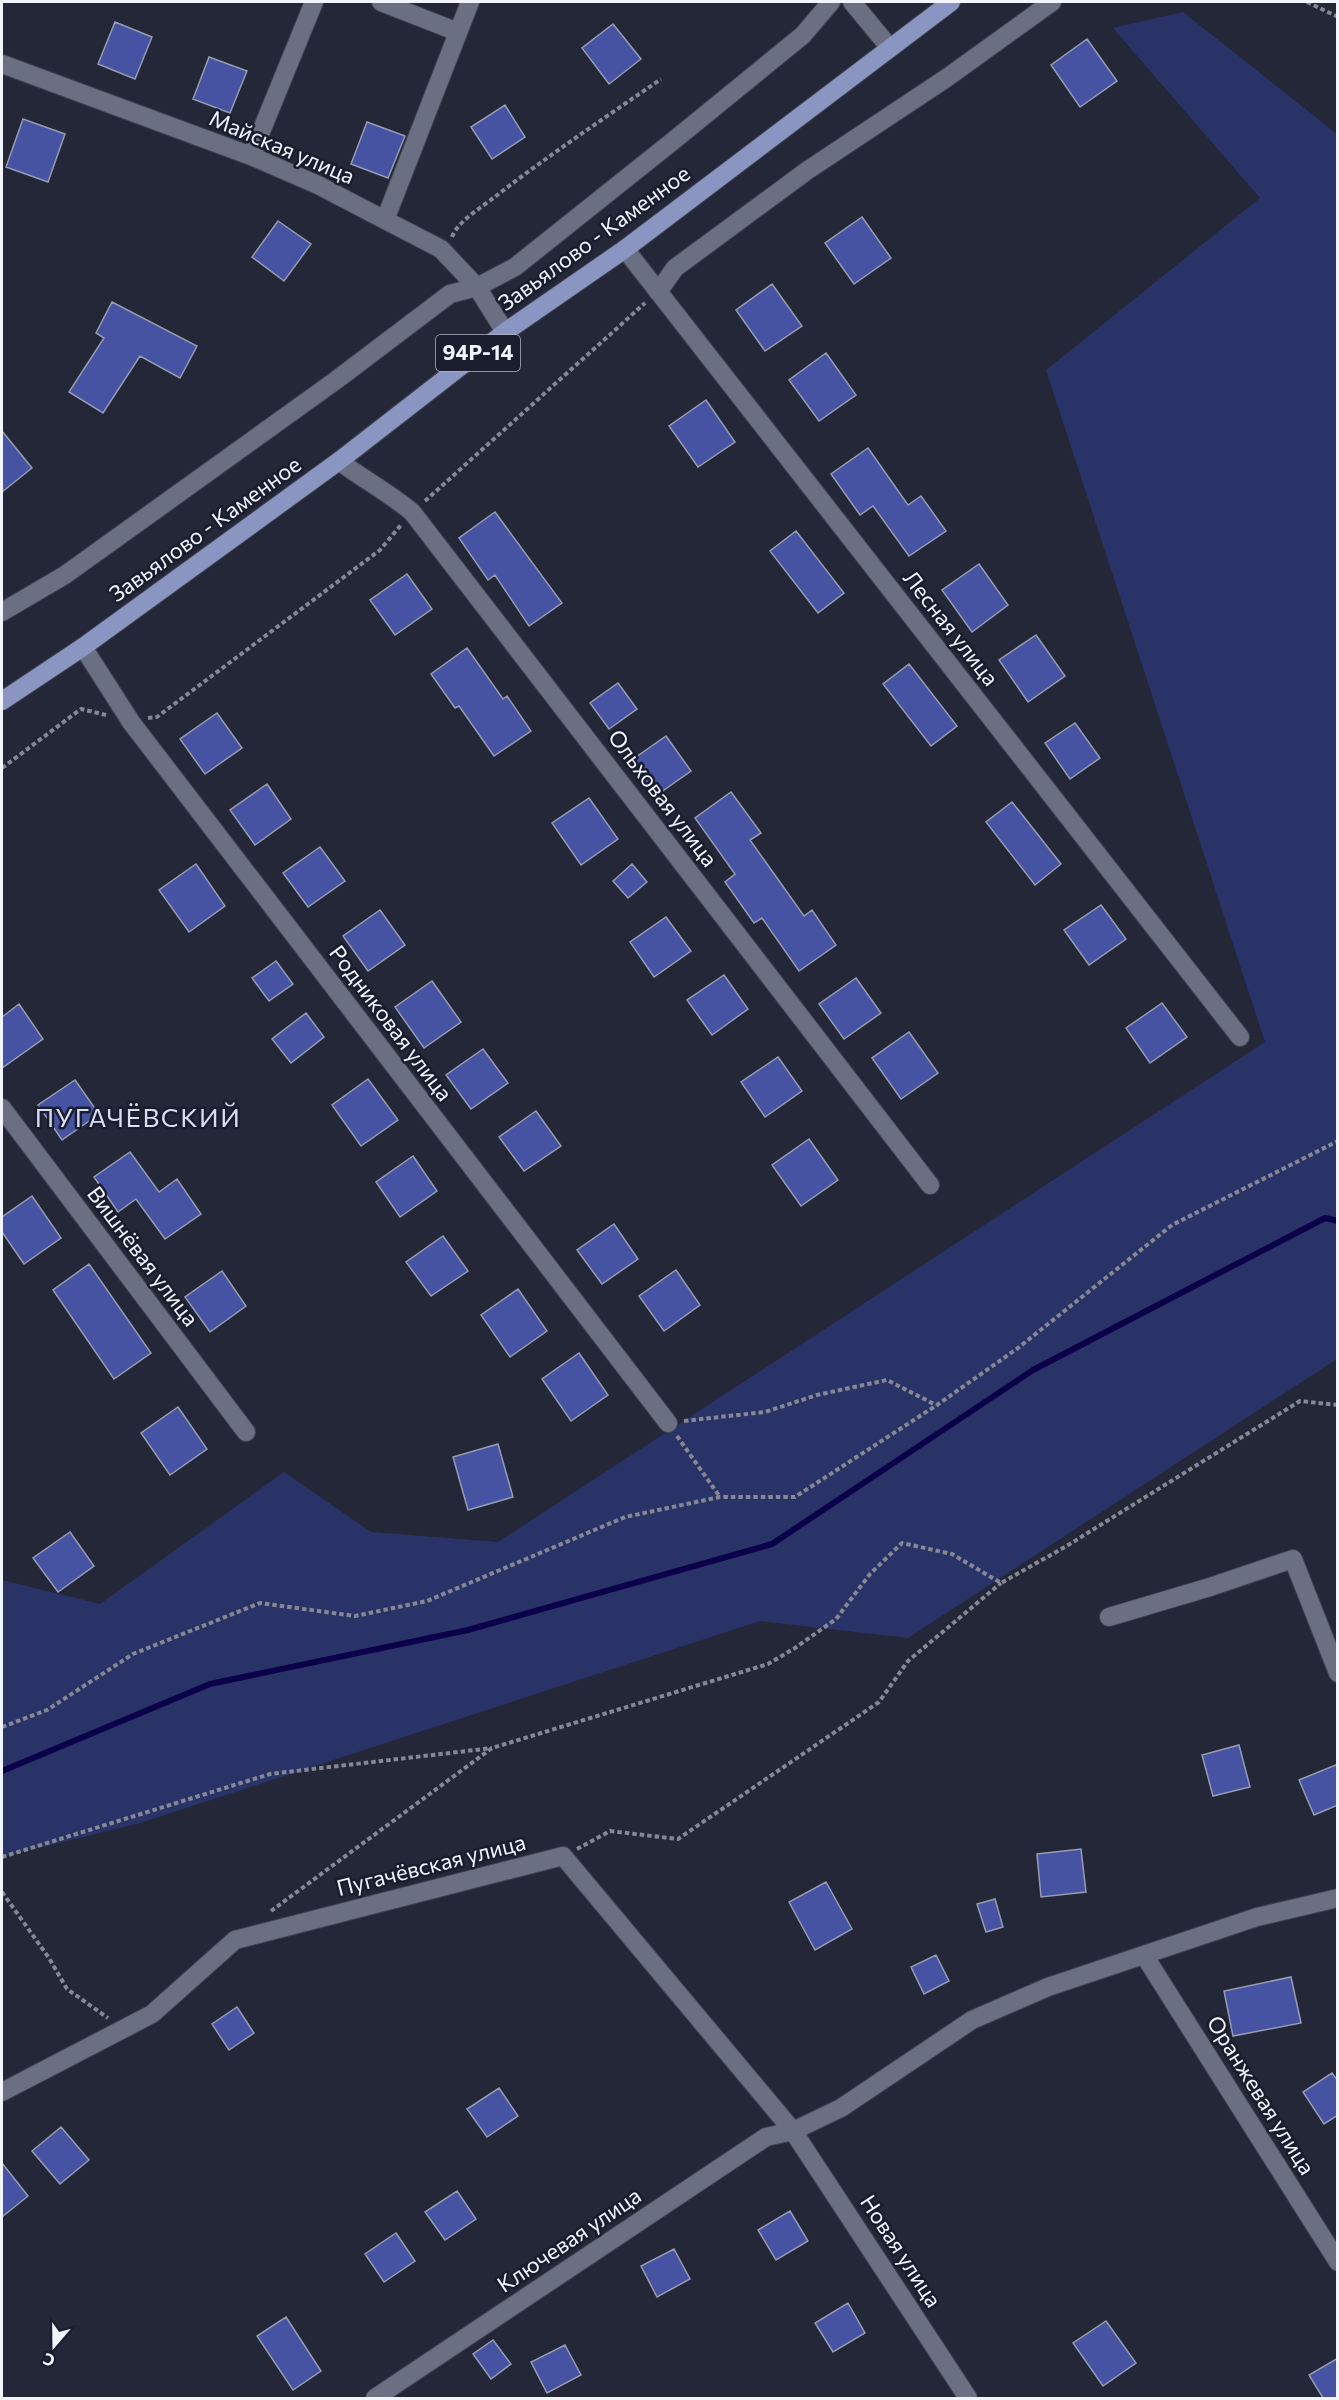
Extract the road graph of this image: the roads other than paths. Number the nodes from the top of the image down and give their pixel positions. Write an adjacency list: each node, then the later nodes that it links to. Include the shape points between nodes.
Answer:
1 (314, 2): 11 (street)
2 (381, 2): 8 (street)
3 (470, 2): 8 (street)
4 (831, 2): 14 (street, via 803,35 674,141 515,267)
5 (951, 2): 9 (main road, Завьялово - Каменное / 94Р-14)
6 (1052, 2): 15 (street, via 798,177 675,268)
7 (855, 4): 9 (street)
8 (458, 32): 12 (street)
9 (890, 48): 13 (main road, Завьялово - Каменное / 94Р-14)
10 (2, 64): 11 (street, Майская улица)
11 (251, 156): 12 (street, Майская улица)
12 (385, 220): 14 (street, Майская улица, via 441,249)
13 (625, 249): 15 (street, Лесная улица); 16 (main road, Завьялово - Каменное / 94Р-14)
14 (477, 287): 16 (street, Майская улица); 18 (street, via 450,294 65,575)
15 (657, 292): 21 (street, Лесная улица)
16 (505, 332): 17 (main road, Завьялово - Каменное / 94Р-14)
17 (339, 461): 19 (main road, Завьялово - Каменное / 94Р-14); 23 (street, Ольховая улица, via 412,512)
18 (2, 612)
19 (83, 647): 20 (main road, Завьялово - Каменное / 94Р-14); 24 (street, Родниковая улица, via 131,722)
20 (2, 701)
21 (1240, 1037)
22 (2, 1108): 25 (street, Вишнёвая улица)
23 (930, 1185)
24 (668, 1424)
25 (246, 1432)
26 (1109, 1617): 27 (street, via 1293,1559)
27 (1338, 1673)
28 (1338, 1898): 29 (street, Ключевая улица, via 1257,1917)
29 (1144, 1954): 31 (street, Ключевая улица, via 1048,1987 972,2020 841,2108); 32 (street, Оранжевая улица)
30 (2, 2092): 31 (street, Пугачёвская улица, via 152,2014 235,1940 563,1856)
31 (793, 2131): 33 (street, Ключевая улица, via 766,2137); 34 (street, Новая улица)
32 (1338, 2262)
33 (375, 2398)
34 (968, 2398)

